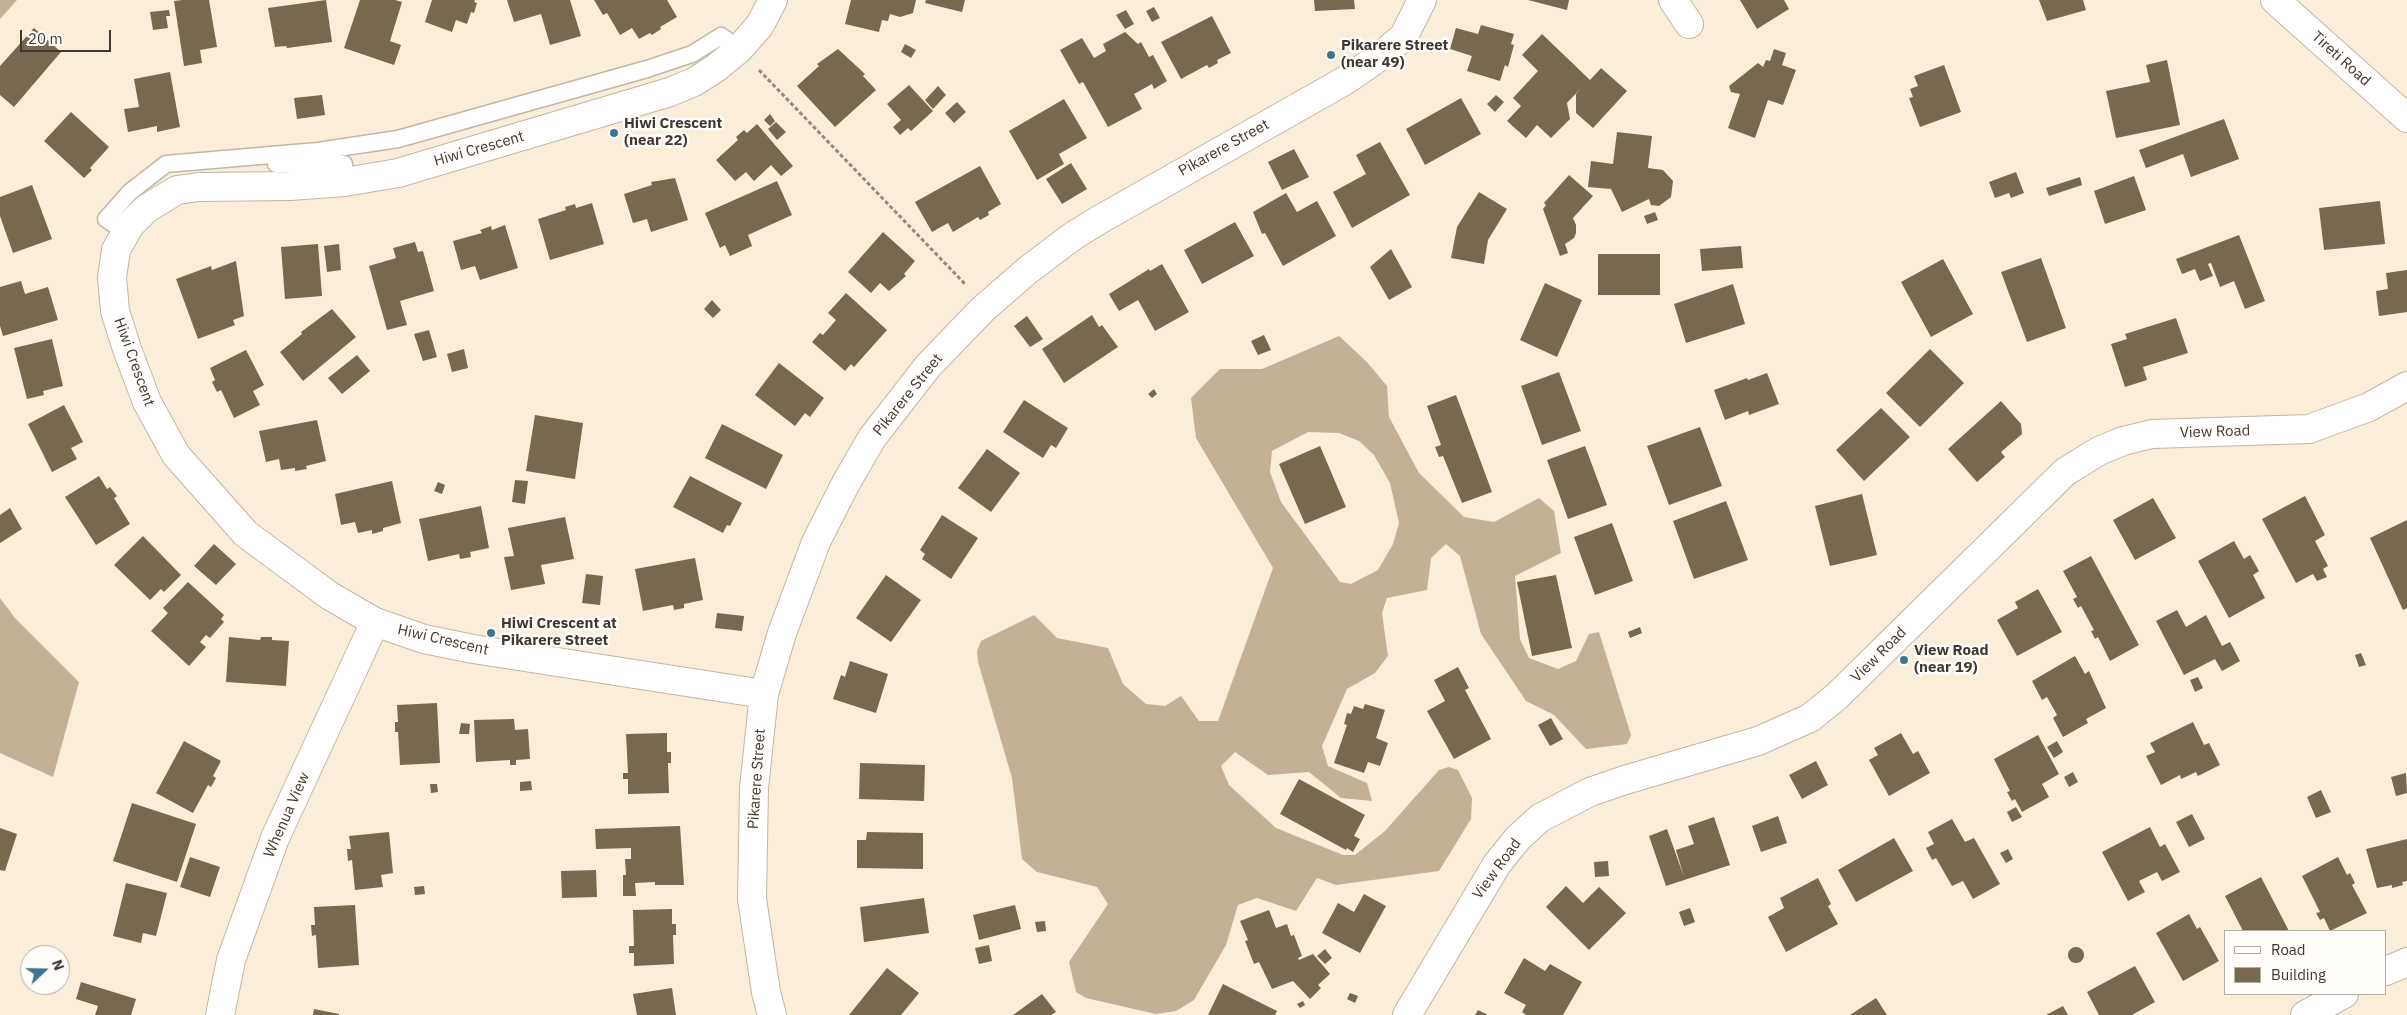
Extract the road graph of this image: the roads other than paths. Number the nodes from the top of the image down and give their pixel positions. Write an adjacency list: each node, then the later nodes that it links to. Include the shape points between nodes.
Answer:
1 (773, 0): 6 (street, Hiwi Crescent, via 760,25)
2 (1422, 0): 13 (street, Pikarere Street, via 1404,36 1382,55 1346,80 1073,236 983,309 928,366 872,438 816,542)
3 (1673, 0): 5 (street)
4 (2275, 0): 7 (street, Tireti Road)
5 (1689, 24)
6 (739, 49): 8 (lane, via 721,36 692,54 647,69 398,139); 9 (street, Hiwi Crescent, via 694,82 670,92 398,173)
7 (2407, 118)
8 (266, 157): 9 (lane, via 275,164 344,164); 10 (lane, via 166,164 130,192 106,219)
9 (345, 182): 10 (street, Hiwi Crescent, via 177,190 146,209)
10 (125, 232): 12 (street, Hiwi Crescent, via 116,250 112,277 115,311 147,402 176,455 246,534 330,596)
11 (2407, 386): 19 (street, View Road, via 2369,407 2309,429 2152,434 2099,451 2065,472 1836,697 1810,718 1758,741 1590,792 1540,818 1497,864)
12 (375, 622): 13 (street, Hiwi Crescent, via 424,639 472,649); 17 (street, Whenua View, via 275,838 231,960)
13 (764, 694): 18 (street, Pikarere Street, via 754,788 752,899)
14 (2407, 962): 15 (street)
15 (2387, 971)
16 (2342, 995): 20 (street)
17 (220, 1015)
18 (772, 1015)
19 (1407, 1015)
20 (2305, 1015)

